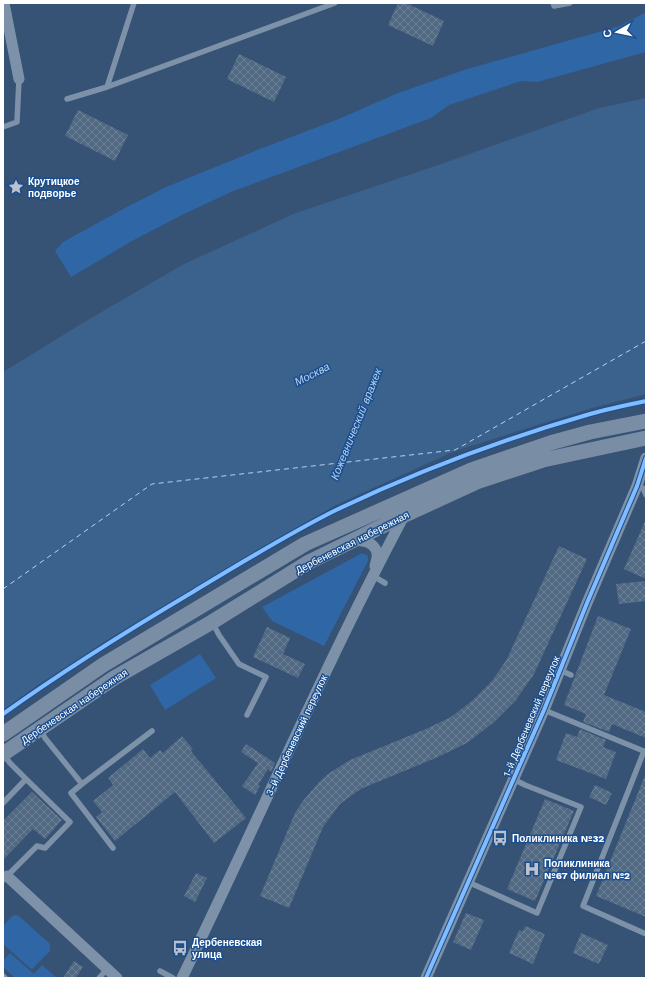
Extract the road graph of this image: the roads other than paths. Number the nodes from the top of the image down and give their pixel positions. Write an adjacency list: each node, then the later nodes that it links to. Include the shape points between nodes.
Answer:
1 (4, 3): 6 (street)
2 (134, 3): 7 (lane)
3 (335, 3): 7 (lane)
4 (553, 3): 5 (lane, via 554,6)
5 (570, 3)
6 (19, 79): 9 (lane, via 17,122)
7 (106, 87): 8 (lane)
8 (67, 99)
9 (3, 127)
10 (644, 421): 11 (street); 14 (main road, Дербеневская набережная, via 550,443 471,470)
11 (646, 440): 16 (main road, Дербеневская набережная, via 543,460 479,481)
12 (646, 458): 13 (street, 1-й Дербеневский переулок)
13 (637, 486): 15 (lane, via 643,488); 21 (street, 1-й Дербеневский переулок)
14 (415, 494): 16 (street, 3-й Дербеневский переулок); 27 (main road, Дербеневская набережная, via 305,544 103,665)
15 (646, 495)
16 (404, 515): 17 (main road, Дербеневская набережная); 18 (street, 3-й Дербеневский переулок)
17 (347, 543): 18 (street, via 364,541 375,549 378,555); 20 (main road, Дербеневская набережная, via 309,562)
18 (373, 576): 19 (lane); 45 (street, 3-й Дербеневский переулок)
19 (385, 582)
20 (212, 622): 24 (lane, via 239,664 266,677); 25 (main road, Дербеневская набережная, via 114,678)
21 (560, 670): 22 (lane); 23 (street, 1-й Дербеневский переулок)
22 (571, 675)
23 (544, 710): 28 (lane); 31 (street, 1-й Дербеневский переулок)
24 (247, 715)
25 (40, 728): 29 (main road, Дербеневская набережная); 32 (lane)
26 (152, 731): 32 (lane)
27 (3, 734)
28 (645, 752): 37 (lane, via 583,906)
29 (3, 754): 30 (lane)
30 (26, 778): 33 (lane); 35 (lane, via 70,822 45,848 37,846)
31 (513, 778): 36 (street, 1-й Дербеневский переулок); 36 (lane, via 581,807 537,912)
32 (82, 784): 34 (lane, via 71,793)
33 (3, 803)
34 (112, 848)
35 (5, 878): 38 (street)
36 (468, 882): 46 (street, 1-й Дербеневский переулок)
37 (646, 934)
38 (108, 968): 42 (lane); 43 (street)
39 (160, 971): 44 (lane)
40 (3, 976): 41 (lane)
41 (5, 978)
42 (99, 978)
43 (117, 978)
44 (173, 978)
45 (182, 978)
46 (426, 978)

